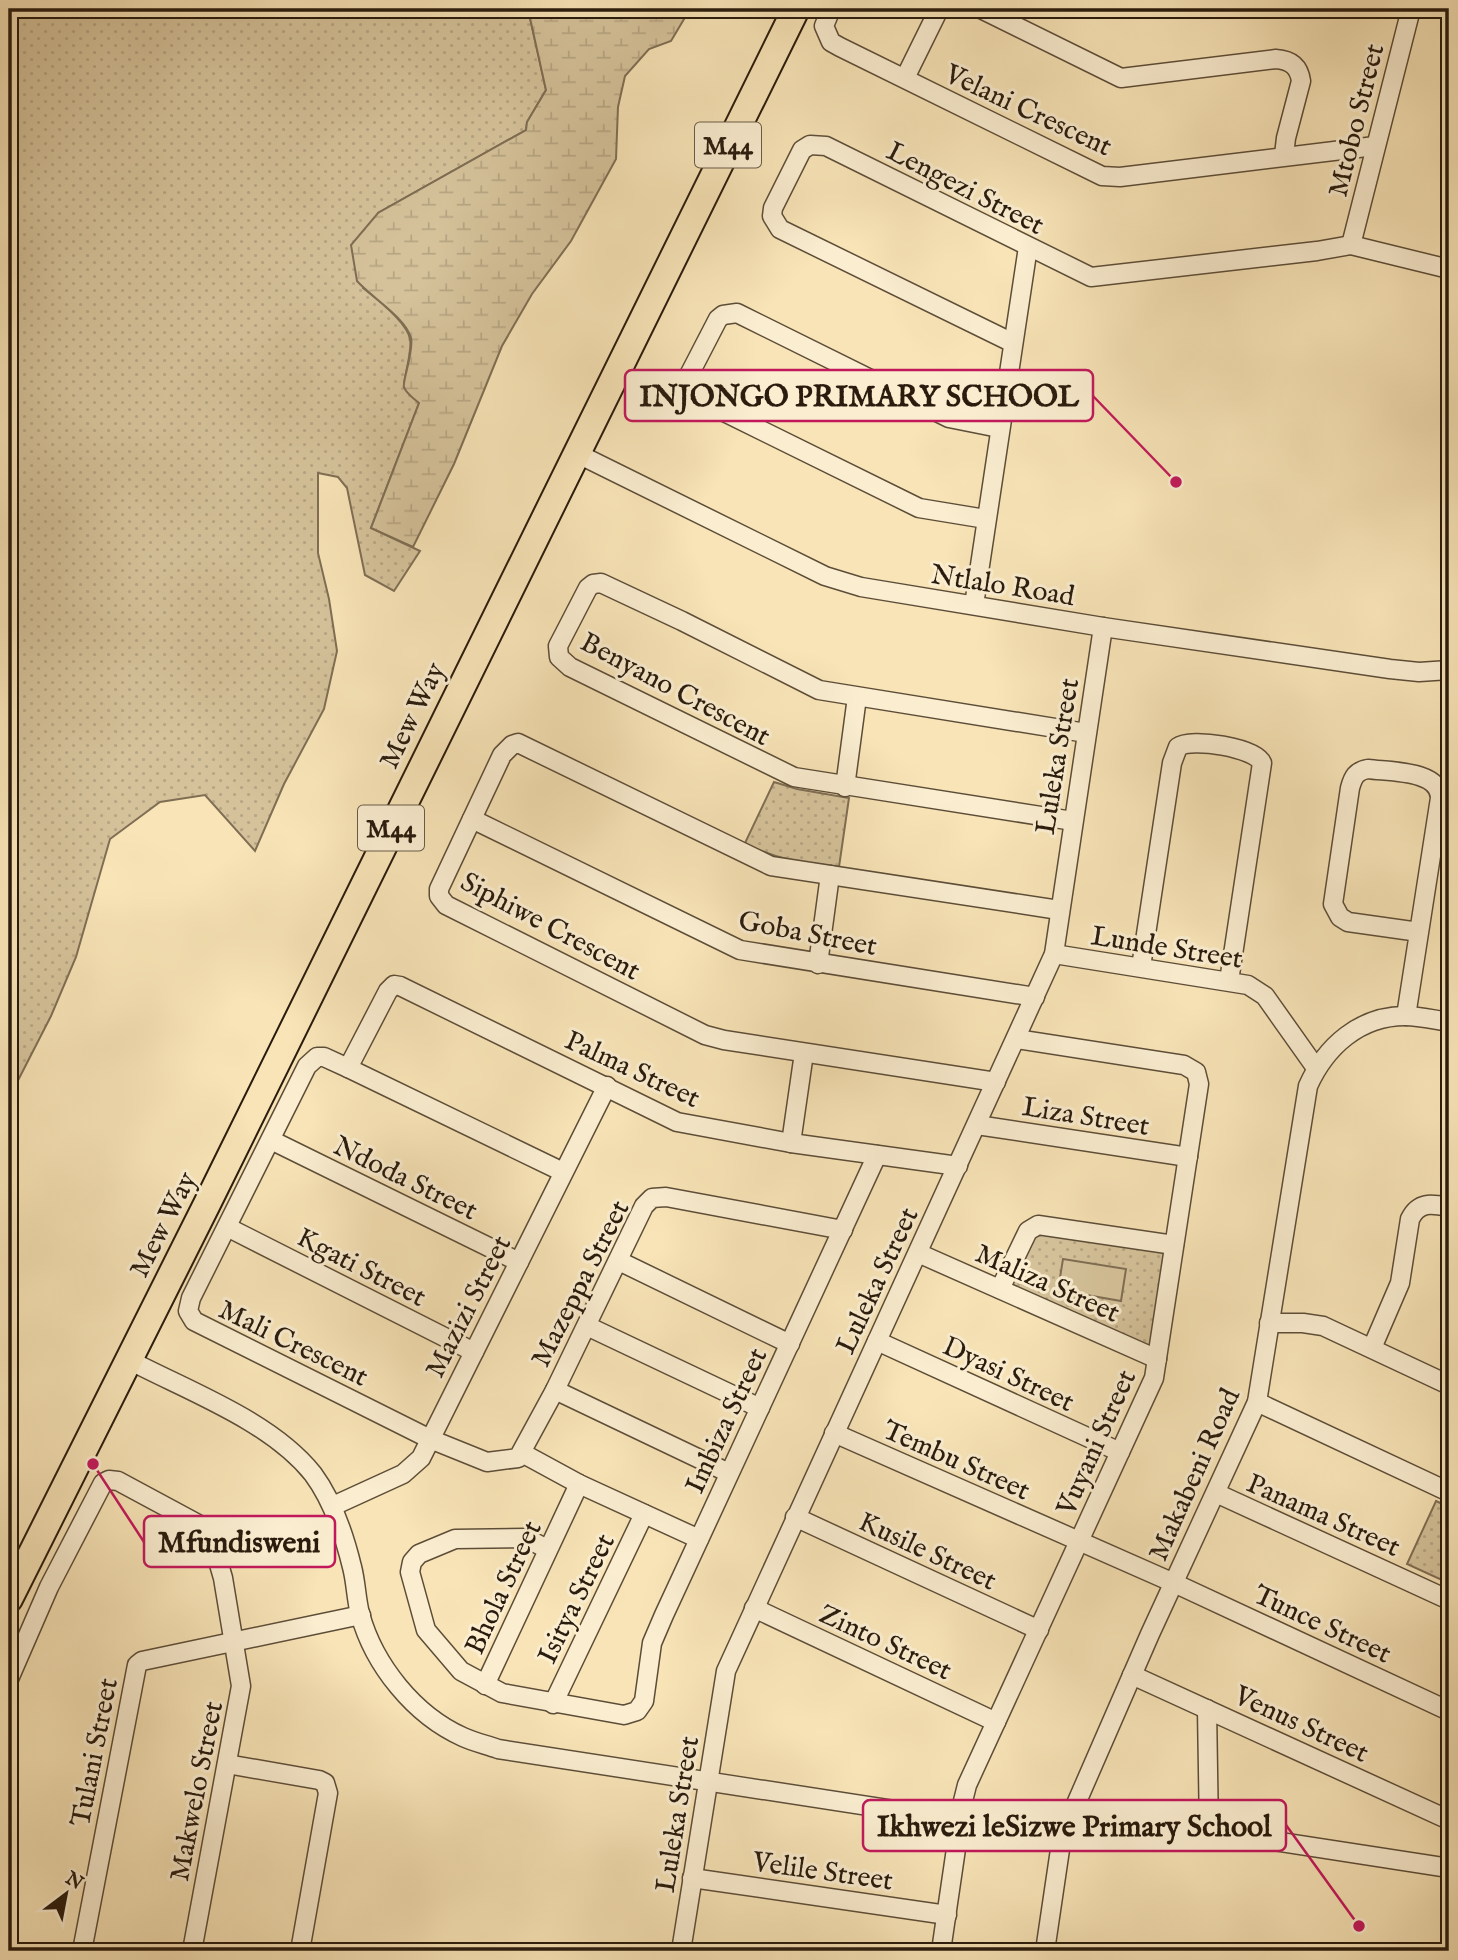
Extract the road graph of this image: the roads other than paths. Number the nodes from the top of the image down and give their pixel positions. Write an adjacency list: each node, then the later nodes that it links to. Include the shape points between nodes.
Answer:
1 (796, 9): 14 (main road, Mew Way / M44)
2 (831, 9): 6 (street, Velani Crescent, via 824,26 831,42)
3 (939, 9): 6 (street)
4 (981, 9): 8 (street, via 1121,78 1276,59 1290,62 1301,81)
5 (1411, 9): 7 (street, Mtobo Street)
6 (905, 78): 8 (street, Velani Crescent, via 1102,176)
7 (1375, 146): 8 (street, Velani Crescent); 9 (street, Mtobo Street)
8 (1284, 155)
9 (1351, 245): 10 (street, Lengezi Street, via 1101,277 1082,275); 11 (street, Lengezi Street)
10 (1028, 247): 12 (street); 12 (street, Lengezi Street, via 817,144 797,158 772,208 775,223 788,234)
11 (1449, 269)
12 (1013, 343): 13 (street)
13 (999, 428): 15 (street); 15 (street, via 938,413 737,313 718,319 688,377 690,391 706,403 919,508)
14 (576, 453): 16 (street, Ntlalo Road, via 825,576 861,587); 62 (main road, Mew Way / M44)
15 (986, 519): 16 (street)
16 (974, 605): 17 (street, Ntlalo Road)
17 (1103, 626): 18 (street, Ntlalo Road, via 1391,669); 20 (street, Luleka Street)
18 (1449, 670)
19 (857, 697): 20 (street, Benyano Crescent); 21 (street); 21 (street, Benyano Crescent, via 809,685 601,583 588,588 558,646 559,657 570,667 769,766 794,777)
20 (1086, 733): 23 (street, Luleka Street)
21 (845, 787): 23 (street, Benyano Crescent)
22 (472, 819): 24 (street, Siphiwe Crescent, via 502,755 518,743 761,862); 28 (street, Goba Street, via 733,948); 35 (street, Siphiwe Crescent, via 439,889 446,905 705,1035)
23 (1073, 821): 25 (street, Luleka Street)
24 (830, 875): 25 (street, Siphiwe Crescent); 28 (street)
25 (1059, 910): 27 (street, Luleka Street)
26 (1419, 932): 26 (street, via 1440,791 1424,777 1361,770 1350,788 1335,911 1348,922); 32 (street)
27 (1054, 954): 29 (street, Lunde Street); 31 (street, Luleka Street)
28 (818, 964): 31 (street, Goba Street)
29 (1141, 967): 30 (street, Lunde Street); 30 (street, via 1172,763 1178,747 1190,741 1248,751 1262,763)
30 (1229, 981): 37 (street, Lunde Street, via 1248,985 1265,996)
31 (1035, 997): 34 (street, Luleka Street)
32 (1406, 1016): 33 (street, Makabeni Road); 37 (street, Makabeni Road, via 1365,1024 1329,1050)
33 (1449, 1022)
34 (1016, 1039): 38 (street, Luleka Street); 44 (street, Vuyani Street, via 1191,1068 1199,1084)
35 (804, 1053): 38 (street, Siphiwe Crescent); 42 (street)
36 (348, 1068): 39 (street, Palma Street, via 394,985); 41 (street, Mali Crescent, via 324,1057 312,1060); 46 (street, Mali Crescent)
37 (1316, 1068): 55 (street, Makabeni Road, via 1304,1105)
38 (996, 1082): 40 (street, Luleka Street)
39 (607, 1086): 42 (street, Palma Street, via 688,1125); 46 (street, Mazizi Street)
40 (976, 1125): 44 (street, Liza Street); 45 (street, Luleka Street)
41 (271, 1140): 48 (street, Mali Crescent); 53 (street, Ndoda Street)
42 (791, 1143): 43 (street, Palma Street)
43 (877, 1155): 45 (street, Palma Street); 49 (street, Imbiza Street)
44 (1188, 1157): 50 (street, Vuyani Street)
45 (958, 1166): 51 (street, Luleka Street)
46 (563, 1172): 53 (street, Mazizi Street)
47 (1449, 1206): 59 (street, via 1421,1205 1414,1210 1399,1283)
48 (227, 1227): 60 (street, Kgati Street); 68 (street, Mali Crescent, via 189,1304 194,1321)
49 (843, 1230): 52 (street, Mazeppa Street, via 652,1198); 58 (street, Imbiza Street)
50 (1174, 1245): 54 (street, via 1038,1225 1028,1231); 61 (street, Vuyani Street)
51 (918, 1252): 54 (street, Maliza Street); 57 (street, Luleka Street)
52 (619, 1261): 56 (street, Mazeppa Street); 58 (street)
53 (519, 1262): 60 (street, Mazizi Street)
54 (1000, 1289): 61 (street, Maliza Street)
55 (1269, 1323): 59 (street, via 1323,1326); 65 (street, Makabeni Road)
56 (587, 1326): 64 (street, Mazeppa Street); 66 (street)
57 (877, 1341): 67 (street, Luleka Street); 69 (street, Dyasi Street)
58 (790, 1344): 66 (street, Imbiza Street)
59 (1372, 1348): 63 (street)
60 (474, 1352): 68 (street, Mazizi Street)
61 (1157, 1359): 69 (street, Vuyani Street, via 1154,1378)
62 (129, 1360): 75 (street, via 267,1432 312,1474); 82 (main road, Mew Way / M44)
63 (1449, 1385)
64 (555, 1390): 70 (street, Mazeppa Street); 71 (street)
65 (1257, 1402): 73 (street); 74 (street, Makabeni Road)
66 (760, 1408): 71 (street, Imbiza Street)
67 (834, 1433): 77 (street, Luleka Street); 79 (street, Tembu Street)
68 (430, 1438): 70 (street, Mali Crescent, via 487,1462 518,1458); 75 (street, Mazizi Street, via 421,1458 403,1475)
69 (1120, 1452): 79 (street, Vuyani Street)
70 (522, 1453): 72 (street)
71 (729, 1473): 78 (street, Imbiza Street)
72 (579, 1484): 76 (street); 80 (street, Bhola Street)
73 (1449, 1492)
74 (1216, 1493): 81 (street, Makabeni Road); 83 (street, Panama Street)
75 (333, 1506): 85 (street, via 352,1567)
76 (644, 1514): 78 (street); 91 (street, Isitya Street)
77 (795, 1517): 84 (street, Luleka Street); 86 (street, Kusile Street)
78 (699, 1539): 94 (street, Imbiza Street, via 652,1643 644,1701)
79 (1080, 1541): 81 (street, Tembu Street); 86 (street, Vuyani Street)
80 (547, 1549): 90 (street, Bhola Street); 90 (street, via 526,1538 455,1539 419,1553 412,1562 410,1572 426,1630 461,1671)
81 (1174, 1583): 88 (street, Makabeni Road); 93 (street, Tunce Street)
82 (9, 1599)
83 (1449, 1600)
84 (754, 1608): 95 (street, Zinto Street); 97 (street, Luleka Street, via 726,1671)
85 (360, 1615): 87 (street, Tulani Street); 97 (street, via 377,1654 403,1693 462,1737 498,1749)
86 (1039, 1630): 95 (street, Vuyani Street)
87 (233, 1640): 89 (street, Makwelo Street, via 209,1530 109,1480 101,1485 49,1587); 96 (street, Makwelo Street, via 241,1686); 104 (street, Tulani Street, via 136,1665)
88 (1132, 1675): 92 (street, Venus Street); 100 (street, Makabeni Road)
89 (9, 1679)
90 (485, 1685): 91 (street, Bhola Street)
91 (553, 1704): 94 (street, Bhola Street, via 624,1715)
92 (1207, 1709): 98 (street, Venus Street); 101 (street, via 1209,1831)
93 (1449, 1711)
94 (637, 1712)
95 (996, 1722): 99 (street, Vuyani Street, via 967,1785)
96 (227, 1764): 105 (street, Makwelo Street); 106 (street, via 319,1780 327,1787)
97 (707, 1782): 99 (street); 102 (street, Luleka Street)
98 (1449, 1820)
99 (961, 1821): 100 (street); 103 (street, Vuyani Street)
100 (1062, 1836): 109 (street, Makabeni Road)
101 (1449, 1868)
102 (692, 1878): 103 (street, Velile Street); 107 (street, Luleka Street)
103 (947, 1915): 108 (street, Vuyani Street)
104 (82, 1951)
105 (192, 1951)
106 (300, 1951)
107 (681, 1951)
108 (941, 1951)
109 (1045, 1951)

